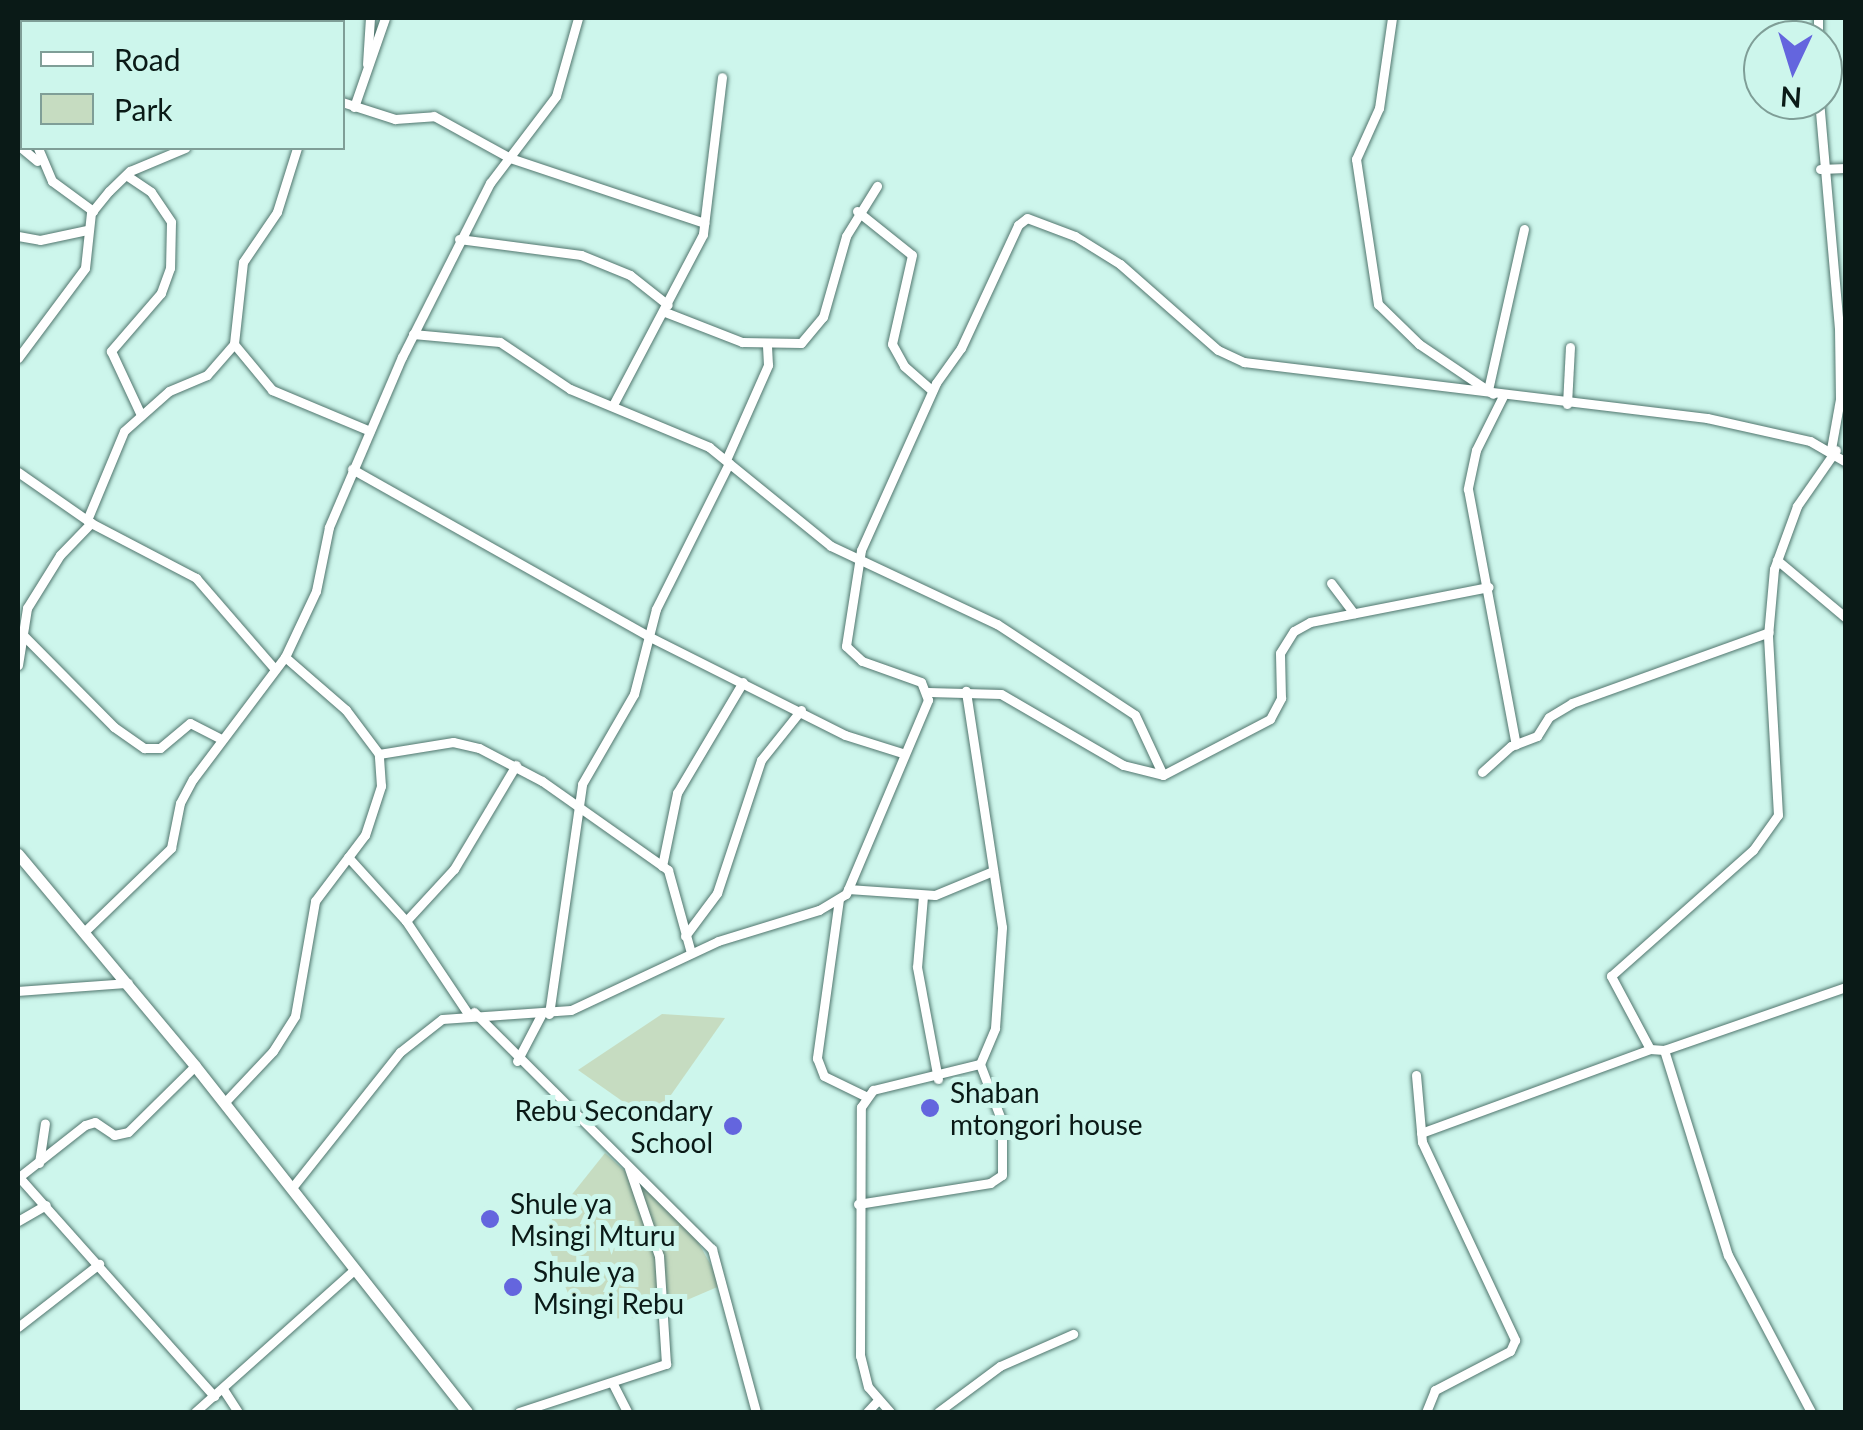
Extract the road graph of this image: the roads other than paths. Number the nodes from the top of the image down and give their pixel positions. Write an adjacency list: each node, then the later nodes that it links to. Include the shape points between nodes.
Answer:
1 (370, 18): 6 (street)
2 (384, 18): 6 (street)
3 (578, 18): 14 (street, via 556,96)
4 (1392, 18): 34 (street, via 1379,108 1356,158 1378,304 1418,344)
5 (722, 76): 22 (street)
6 (366, 77): 8 (street)
7 (345, 103): 8 (street)
8 (354, 107): 14 (street, via 395,119 434,116)
9 (1819, 120): 17 (street)
10 (24, 150): 15 (street)
11 (38, 150): 15 (street)
12 (180, 150): 18 (street)
13 (296, 150): 29 (street, via 276,212 243,262)
14 (510, 158): 22 (street); 26 (street)
15 (40, 162): 20 (street, via 52,181)
16 (1846, 168): 17 (street)
17 (1820, 169): 39 (street, via 1839,328)
18 (126, 175): 20 (street); 37 (street, via 151,192 171,222 170,268 161,293 111,352)
19 (877, 186): 21 (street)
20 (92, 211): 24 (street)
21 (858, 211): 30 (street, via 814,333 801,343); 33 (street, via 912,255 892,344 904,366)
22 (704, 223): 27 (street)
23 (1524, 228): 34 (street)
24 (87, 230): 25 (street, via 40,240); 32 (street, via 85,268)
25 (18, 236)
26 (459, 239): 27 (street, via 581,255 630,276); 28 (street)
27 (666, 308): 30 (street, via 704,332); 35 (street)
28 (413, 334): 35 (street, via 500,342 553,380); 38 (street)
29 (234, 344): 37 (street, via 207,375 169,392); 38 (street, via 272,390)
30 (768, 344): 40 (street, via 768,365)
31 (1570, 347): 36 (street)
32 (18, 358)
33 (932, 390): 34 (street, via 973,327 1018,224 1033,218 1120,264 1218,350 1244,362); 46 (street)
34 (1495, 394): 36 (street); 48 (street, via 1468,490)
35 (614, 403): 40 (street, via 674,427)
36 (1566, 404): 39 (street, via 1706,418)
37 (141, 416): 44 (street, via 124,431)
38 (370, 431): 42 (street)
39 (1833, 450): 41 (street); 45 (street, via 1797,506)
40 (727, 461): 46 (street); 54 (street)
41 (1846, 462)
42 (352, 469): 54 (street); 55 (street, via 323,544 316,590)
43 (18, 472): 44 (street)
44 (89, 521): 50 (street); 57 (street, via 196,578)
45 (1777, 560): 51 (street); 52 (street)
46 (858, 562): 59 (street, via 845,624 850,654 920,682); 68 (street, via 997,624 1136,715)
47 (1331, 583): 49 (street)
48 (1489, 588): 49 (street); 63 (street, via 1497,667)
49 (1354, 613): 68 (street, via 1310,622 1284,638 1281,698 1270,720)
50 (21, 617): 53 (street)
51 (1846, 618)
52 (1768, 632): 63 (street, via 1572,703 1549,717 1537,736); 86 (street, via 1778,816 1753,850 1613,970 1612,985)
53 (24, 636): 56 (street); 62 (street, via 144,748 160,748 190,723)
54 (648, 636): 58 (street); 69 (street, via 634,694 590,763)
55 (286, 656): 57 (street); 65 (street, via 346,710)
56 (18, 665)
57 (274, 668): 62 (street)
58 (743, 682): 61 (street); 72 (street, via 677,793)
59 (928, 692): 60 (street); 64 (street)
60 (966, 692): 68 (street, via 1001,694 1124,765); 73 (street)
61 (801, 710): 64 (street, via 845,736); 79 (street, via 761,760 717,893)
62 (220, 738): 78 (street, via 180,802 171,848)
63 (1516, 745): 67 (street)
64 (902, 753): 74 (street)
65 (379, 754): 66 (street, via 453,742); 71 (street, via 376,813)
66 (516, 765): 69 (street); 77 (street, via 454,869)
67 (1482, 772)
68 (1163, 774)
69 (577, 804): 72 (street); 85 (street, via 576,858)
70 (18, 854): 78 (main road)
71 (348, 857): 77 (street); 94 (street, via 308,920 295,1016 273,1051)
72 (662, 866): 79 (street, via 672,876)
73 (993, 872): 75 (street); 89 (street, via 1002,927 999,980 995,1028)
74 (848, 889): 75 (street); 76 (street)
75 (923, 896): 92 (street, via 918,967)
76 (839, 900): 80 (street); 93 (street, via 817,1058 824,1076)
77 (406, 921): 84 (street)
78 (84, 931): 81 (main road)
79 (684, 936): 80 (street)
80 (691, 953): 85 (street)
81 (128, 983): 83 (street); 90 (main road)
82 (1846, 986): 87 (street)
83 (18, 991)
84 (470, 1012): 85 (street); 88 (street); 100 (street, via 420,1031)
85 (545, 1014): 88 (street)
86 (1650, 1049): 87 (street); 96 (street)
87 (1664, 1050): 122 (street, via 1728,1255)
88 (518, 1061): 98 (street)
89 (980, 1064): 92 (street); 101 (street, via 1002,1122 1002,1175 990,1183)
90 (194, 1066): 94 (main road); 97 (street, via 128,1132 114,1135 91,1122)
91 (1416, 1075): 96 (street)
92 (938, 1079): 93 (street)
93 (865, 1096): 101 (street)
94 (224, 1102): 100 (main road)
95 (45, 1123): 97 (street)
96 (1421, 1133): 121 (street, via 1515,1340 1510,1351 1435,1390)
97 (39, 1163): 99 (street)
98 (628, 1166): 108 (street, via 659,1256 666,1359 656,1371); 117 (street, via 712,1248)
99 (18, 1177): 102 (street)
100 (291, 1189): 105 (main road)
101 (858, 1204): 111 (street, via 860,1356)
102 (46, 1205): 103 (street); 104 (street)
103 (18, 1220)
104 (99, 1264): 106 (street); 110 (street)
105 (354, 1270): 109 (street); 114 (main road)
106 (18, 1326)
107 (1073, 1334): 120 (street, via 1000,1366)
108 (613, 1384): 115 (street); 116 (street)
109 (223, 1388): 110 (street); 113 (street)
110 (214, 1396): 112 (street)
111 (878, 1400): 118 (street); 119 (street)
112 (195, 1412)
113 (238, 1412)
114 (467, 1412)
115 (519, 1412)
116 (627, 1412)
117 (756, 1412)
118 (867, 1412)
119 (890, 1412)
120 (938, 1412)
121 (1426, 1412)
122 (1812, 1412)

